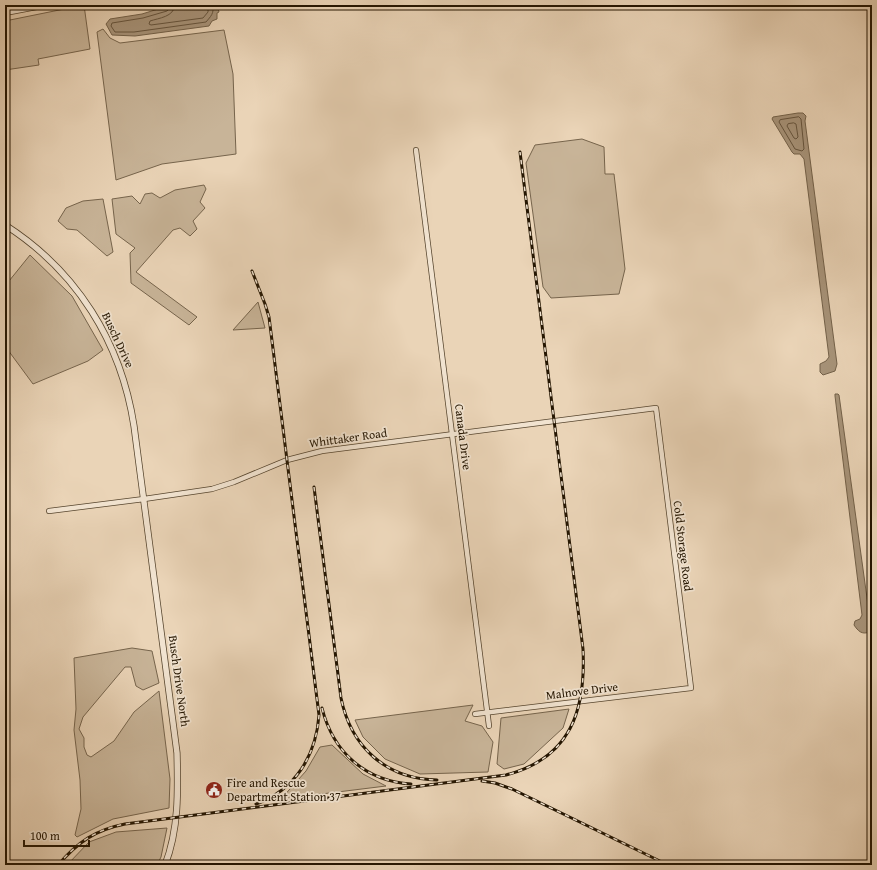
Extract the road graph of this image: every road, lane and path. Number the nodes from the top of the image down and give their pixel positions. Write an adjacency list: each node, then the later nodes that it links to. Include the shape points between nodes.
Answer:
1 (47, 5): 2 (street)
2 (5, 13)
3 (416, 150): 6 (street, Canada Drive)
4 (5, 225): 7 (street, Busch Drive, via 32,244 61,271 82,296 106,336 120,369 130,403)
5 (656, 408): 6 (street, Whittaker Road); 9 (street, Cold Storage Road)
6 (453, 434): 7 (street, Whittaker Road, via 306,455 278,463 212,489); 10 (street, Canada Drive)
7 (144, 500): 8 (street, Whittaker Road); 13 (street, Busch Drive North, via 177,753 176,818)
8 (49, 511)
9 (691, 688): 10 (street, Malnove Drive)
10 (488, 713): 11 (street, Malnove Drive); 12 (street, Canada Drive)
11 (475, 714)
12 (489, 726)
13 (165, 865)

